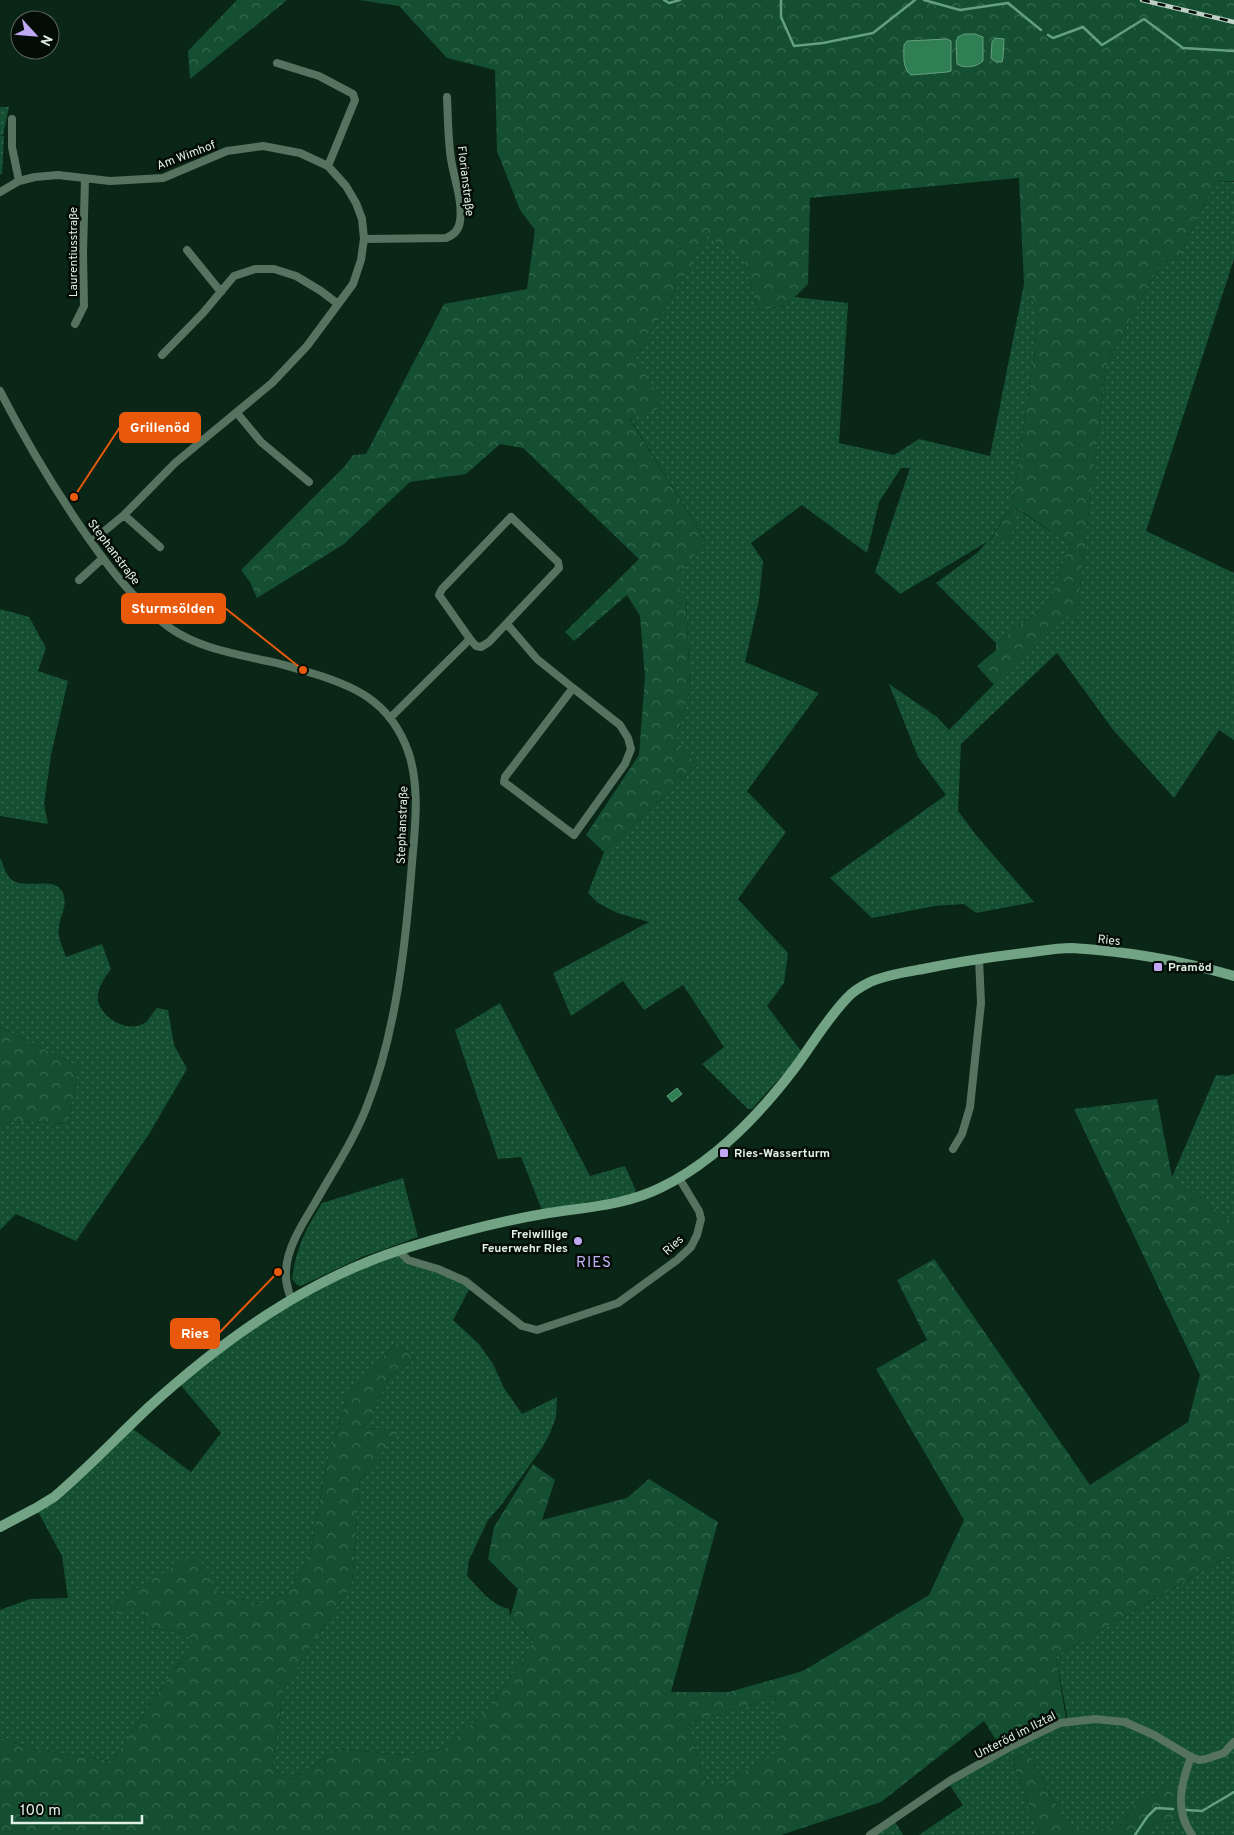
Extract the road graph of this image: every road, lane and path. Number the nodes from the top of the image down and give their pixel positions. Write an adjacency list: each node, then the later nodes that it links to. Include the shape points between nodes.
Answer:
1 (277, 63): 4 (street, via 319,76 353,94 355,100)
2 (447, 97): 8 (street, Florianstraße, via 451,160 460,220 456,231 446,238)
3 (12, 119): 6 (street, via 12,147)
4 (328, 166): 5 (street, Am Wimhof, via 300,154 264,146 227,151 163,178); 8 (street, Am Wimhof, via 356,203)
5 (85, 179): 6 (street, Am Wimhof, via 58,175); 12 (street, Laurentiusstraße, via 84,306)
6 (19, 181): 7 (street, Am Wimhof)
7 (0, 192)
8 (364, 239): 11 (street, Am Wimhof, via 353,284)
9 (187, 250): 10 (street)
10 (221, 292): 11 (street, via 234,276 255,269 274,269 296,276); 13 (street)
11 (338, 304): 15 (street, Am Wimhof, via 301,352)
12 (75, 324)
13 (162, 355)
14 (0, 391): 18 (street, Stephanstraße, via 55,490)
15 (237, 413): 16 (street, via 261,442); 17 (street, Am Wimhof, via 175,463)
16 (309, 482)
17 (124, 515): 18 (street, Am Wimhof); 19 (street)
18 (91, 542): 20 (street, Stephanstraße)
19 (160, 547)
20 (103, 558): 21 (street); 25 (street, Stephanstraße, via 142,605 173,630 220,650 345,684 362,692)
21 (79, 580)
22 (507, 624): 23 (street, via 481,647); 23 (street, via 559,568 558,562 511,517 439,595); 24 (street, via 537,659)
23 (470, 639): 25 (street)
24 (573, 688): 24 (street, via 504,782 574,835 625,764 631,749 620,725)
25 (390, 718): 31 (street, Stephanstraße, via 409,754 415,781 413,852 402,961 382,1057 366,1108 298,1232 290,1253 286,1281)
26 (979, 958): 27 (street, Ries, via 1069,948 1160,959); 28 (street, via 981,1003 970,1107 962,1134); 29 (street, Ries, via 886,977 856,990 771,1098 725,1144)
27 (1234, 976)
28 (953, 1149)
29 (680, 1178): 30 (street, Ries, via 627,1201 542,1214); 30 (street, Ries, via 701,1219 691,1247 618,1303 537,1330 522,1326 465,1281 408,1260)
30 (399, 1251): 31 (street, Ries, via 362,1264)
31 (291, 1299): 32 (street, Ries, via 224,1343 150,1406 54,1497)
32 (0, 1527)
33 (1234, 1742): 34 (street, via 1215,1757 1199,1760)
34 (1191, 1757): 35 (street, Unteröd im Ilztal, via 1125,1722 1095,1719 1060,1723 951,1780); 36 (street, via 1181,1790 1180,1810)
35 (870, 1835)
36 (1192, 1835)

